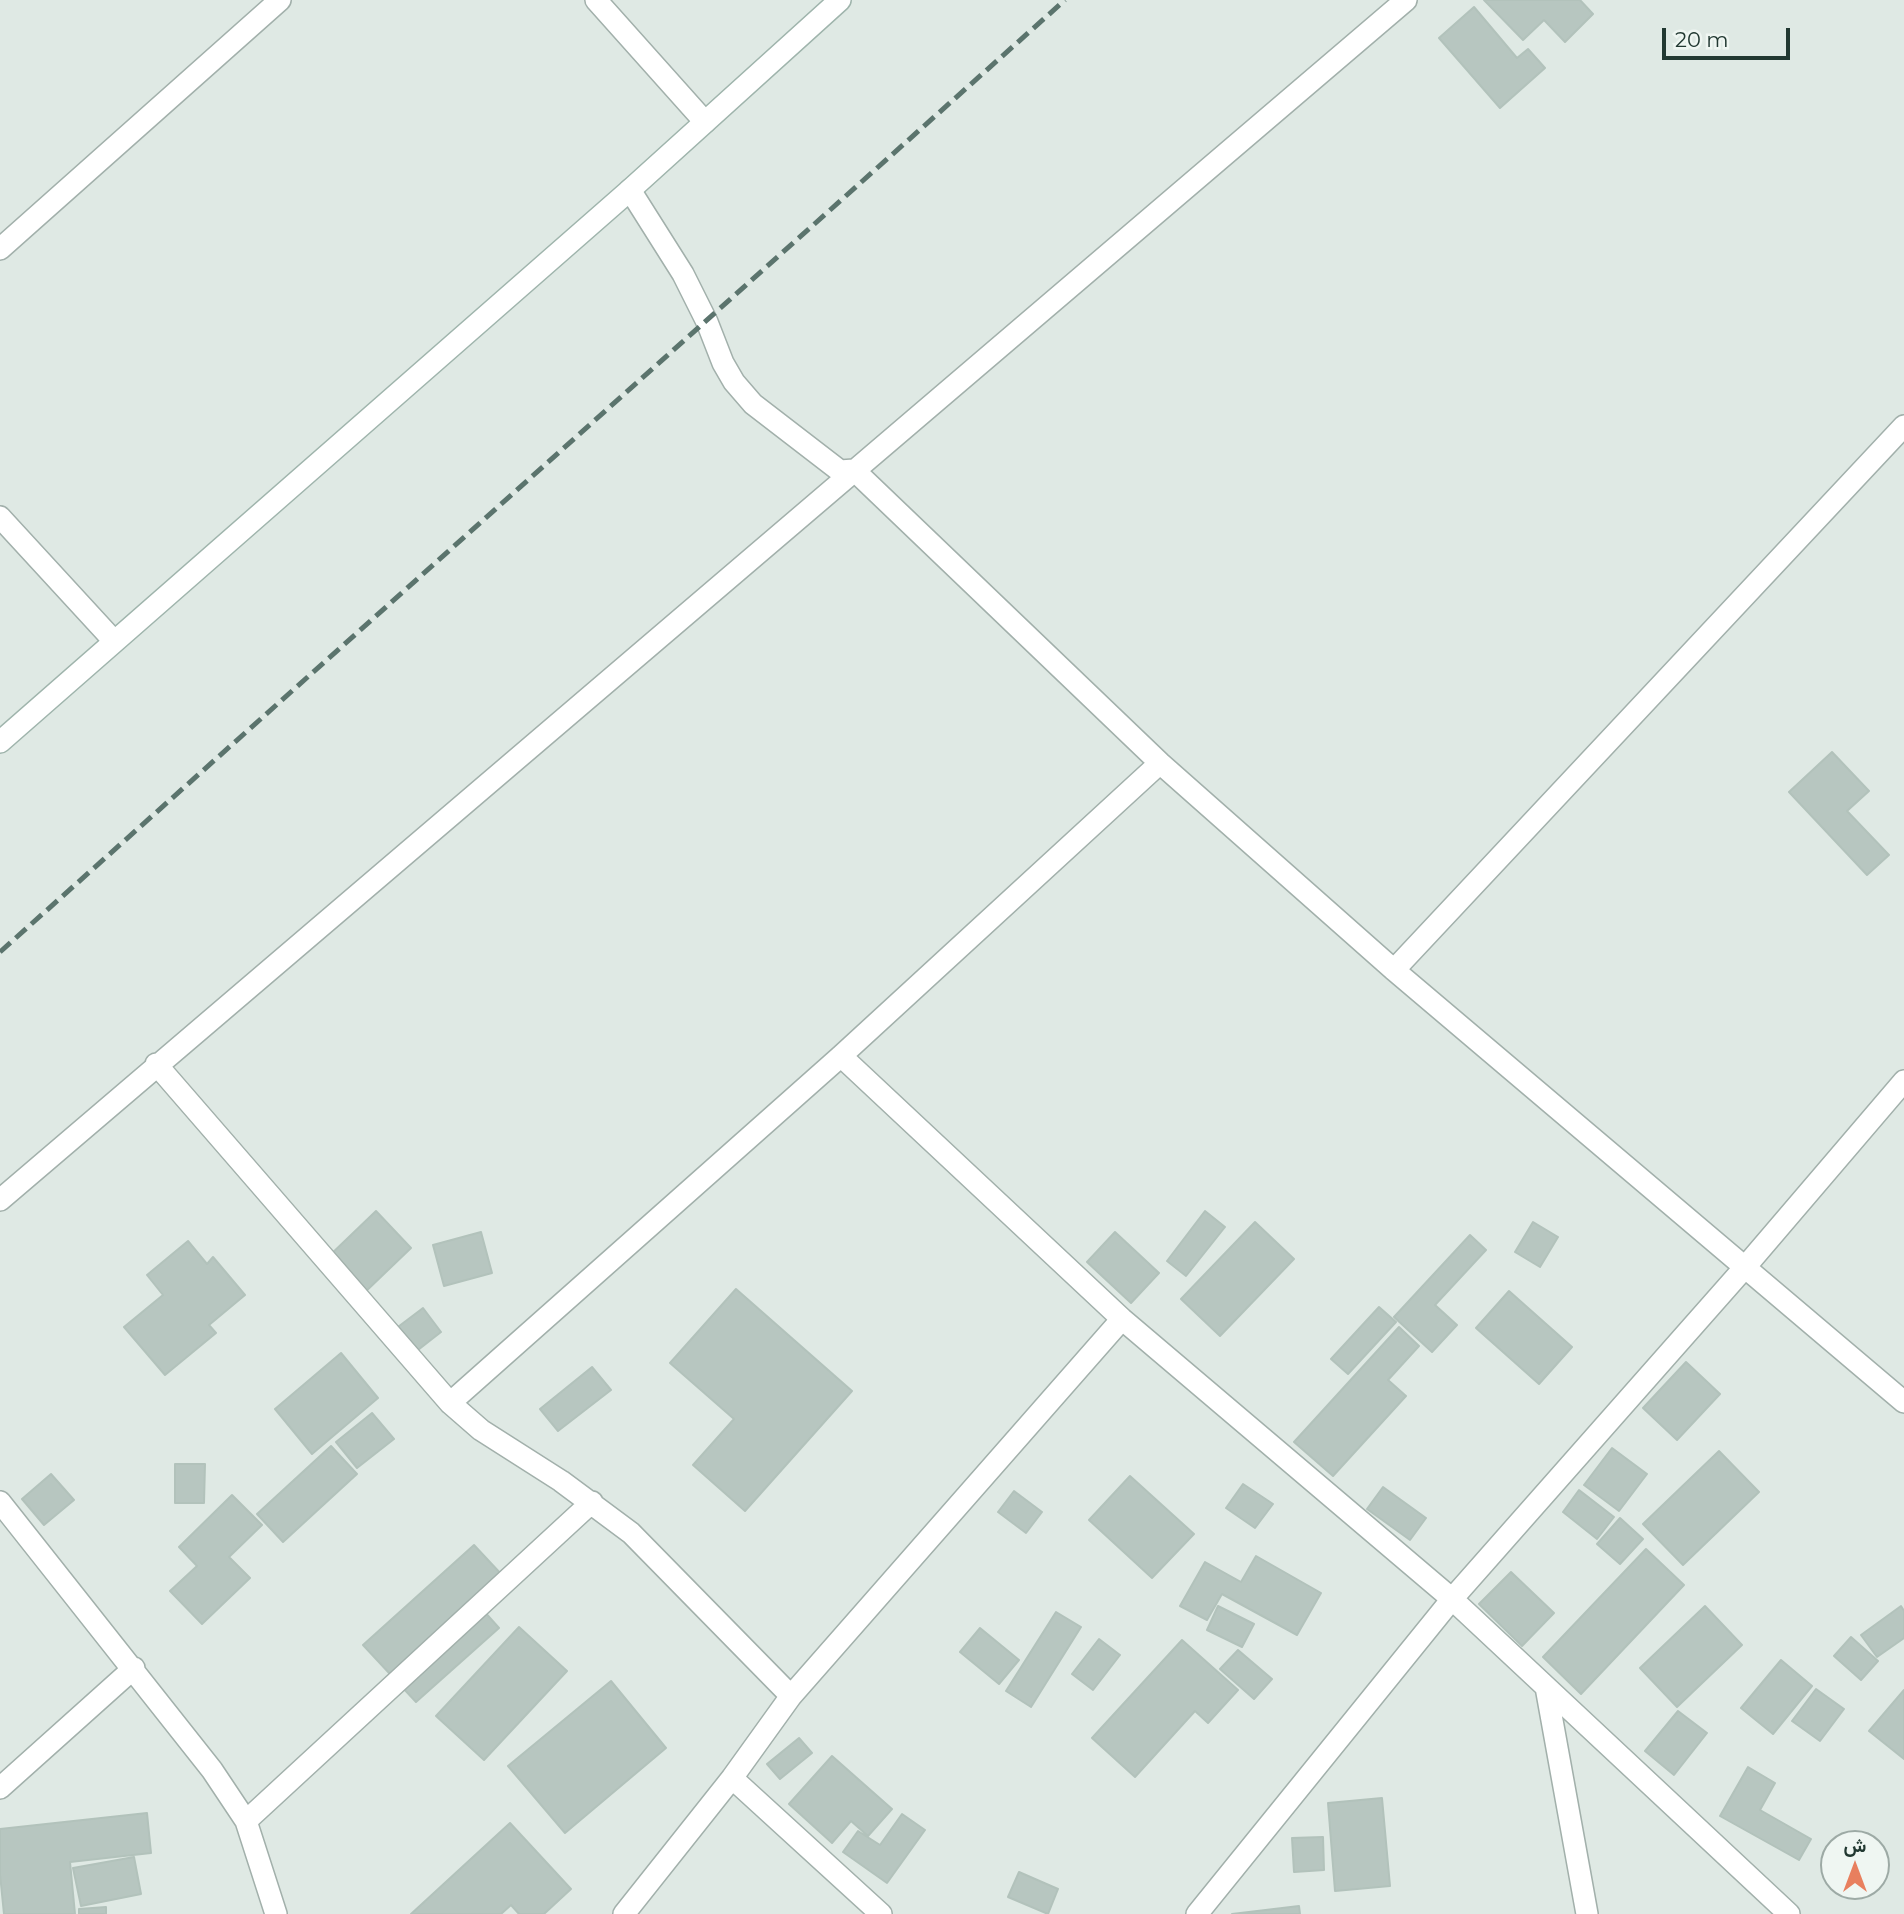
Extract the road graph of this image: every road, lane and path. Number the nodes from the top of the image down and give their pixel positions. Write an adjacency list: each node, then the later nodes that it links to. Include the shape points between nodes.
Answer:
1 (280, 0): 7 (street)
2 (596, 0): 5 (street)
3 (840, 0): 5 (street)
4 (1406, 0): 9 (street)
5 (705, 122): 6 (street)
6 (630, 190): 9 (street, via 694,294 734,382 753,404 840,471); 11 (street)
7 (0, 249)
8 (1904, 426): 14 (street)
9 (854, 470): 13 (street); 16 (street)
10 (0, 517): 11 (street)
11 (114, 641): 12 (street)
12 (0, 742)
13 (1160, 762): 14 (street); 15 (street)
14 (1394, 970): 19 (street)
15 (841, 1056): 20 (street); 22 (street)
16 (156, 1064): 18 (street); 22 (street)
17 (1904, 1081): 19 (street)
18 (0, 1200)
19 (1746, 1266): 21 (street); 25 (street)
20 (1122, 1319): 25 (street); 28 (street)
21 (1904, 1402)
22 (450, 1403): 24 (street, via 481,1430)
23 (0, 1502): 26 (street)
24 (592, 1502): 28 (street, via 631,1532); 31 (street)
25 (1452, 1598): 27 (street); 35 (street)
26 (134, 1668): 30 (street); 31 (street)
27 (1546, 1686): 36 (street); 37 (street)
28 (791, 1696): 29 (street)
29 (732, 1778): 33 (street); 34 (street)
30 (0, 1788)
31 (246, 1821): 32 (street)
32 (276, 1914)
33 (624, 1914)
34 (881, 1914)
35 (1197, 1914)
36 (1587, 1914)
37 (1789, 1914)

